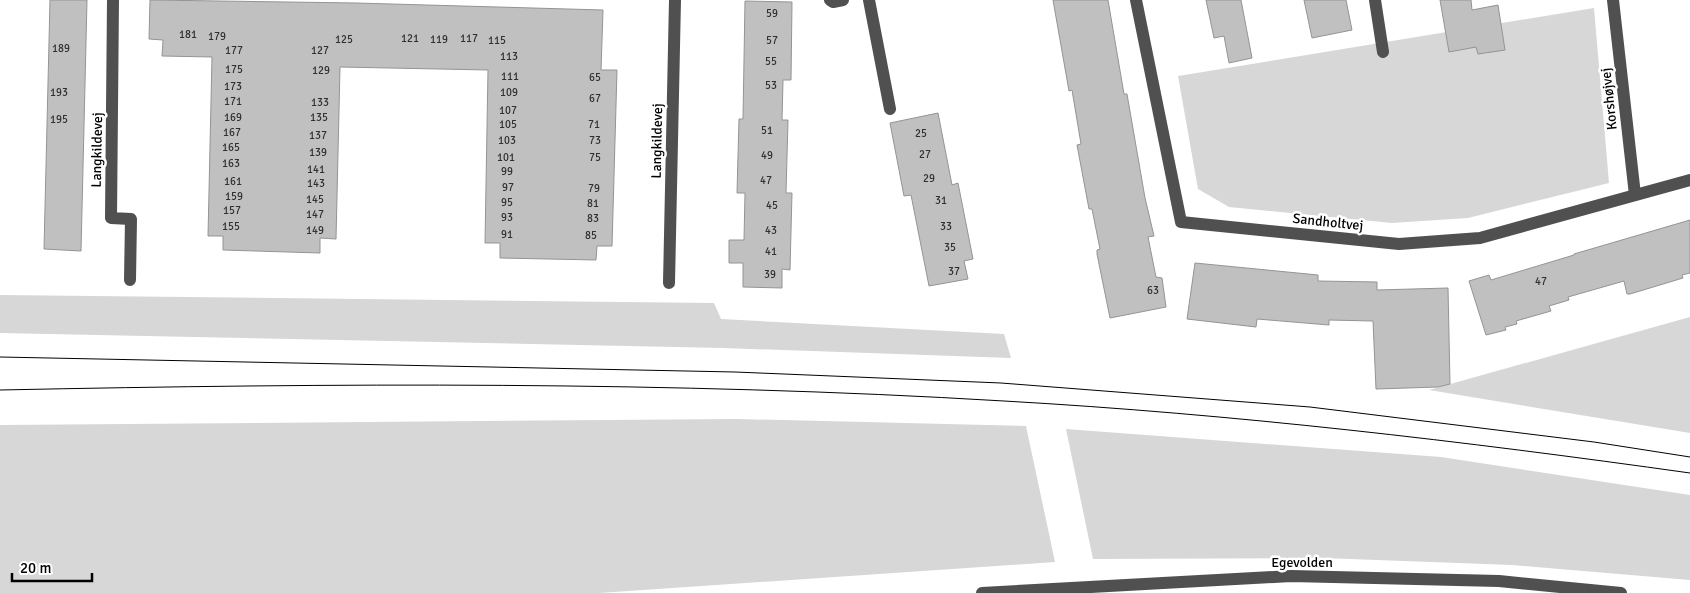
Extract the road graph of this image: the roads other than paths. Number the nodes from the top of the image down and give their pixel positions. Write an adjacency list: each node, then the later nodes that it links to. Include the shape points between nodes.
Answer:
1 (113, 0): 13 (street, Langkildevej, via 111,218 132,219)
2 (675, 0): 14 (street, Langkildevej)
3 (830, 0): 4 (street)
4 (843, 0)
5 (869, 0): 10 (street)
6 (1136, 0): 12 (street, Sandholtvej, via 1181,222 1399,244 1480,238)
7 (1375, 0): 9 (street)
8 (1613, 0): 12 (street, Korshøjvej)
9 (1383, 52)
10 (890, 109)
11 (1690, 180): 12 (street, Sandholtvej)
12 (1635, 195)
13 (130, 280)
14 (669, 283)
15 (982, 593): 16 (street, Egevolden, via 1291,576 1499,581)
16 (1621, 593)

